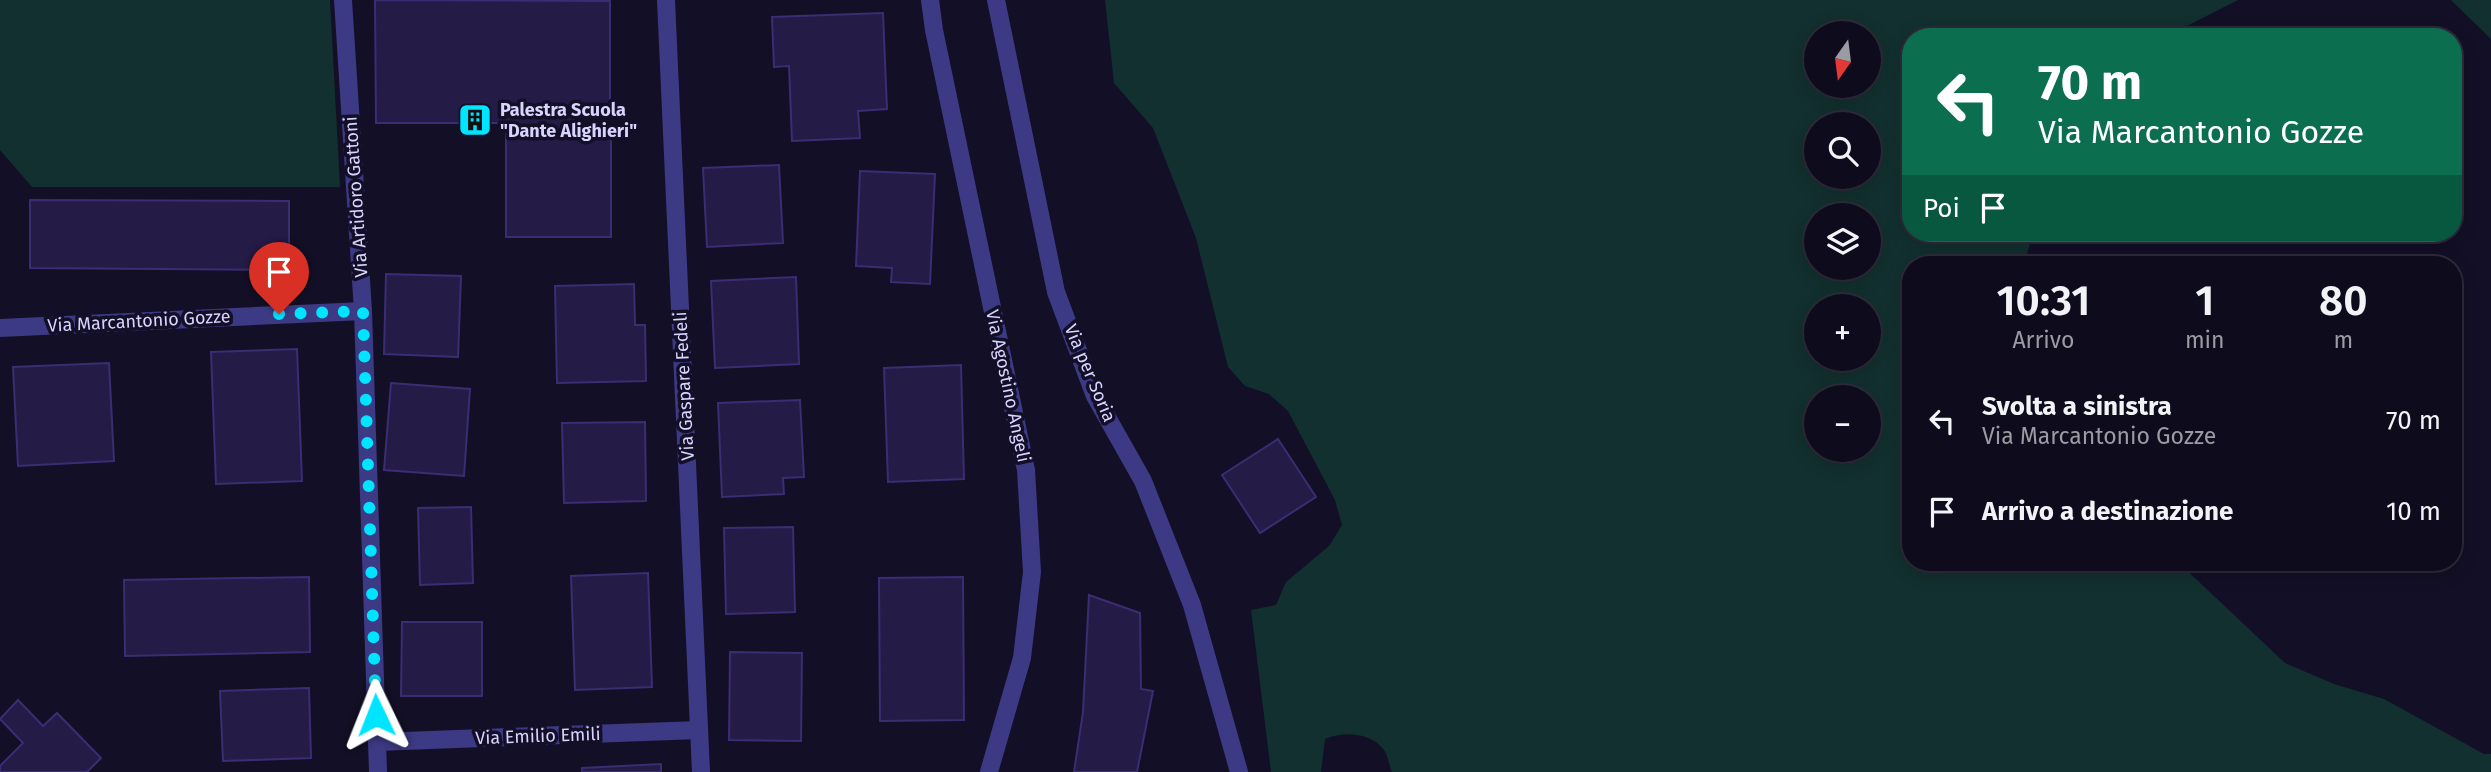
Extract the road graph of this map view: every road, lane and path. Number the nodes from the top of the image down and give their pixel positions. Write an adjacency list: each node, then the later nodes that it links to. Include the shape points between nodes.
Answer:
1 (343, 0): 5 (street, Via Artidoro Gattoni)
2 (666, 0): 7 (street, Via Gaspare Fedeli)
3 (930, 0): 11 (street, Via Agostino Angeli, via 1026,470 1032,572 1023,646)
4 (996, 0): 12 (street, Via per Soria, via 1056,292 1095,396 1143,481 1192,605)
5 (363, 311): 6 (street, Via Marcantonio Gozze); 8 (street, Via Artidoro Gattoni)
6 (0, 328)
7 (699, 730): 8 (street, Via Emilio Emili); 10 (street, Via Gaspare Fedeli)
8 (377, 742): 9 (street, Via Artidoro Gattoni)
9 (378, 772)
10 (701, 772)
11 (989, 772)
12 (1239, 772)

